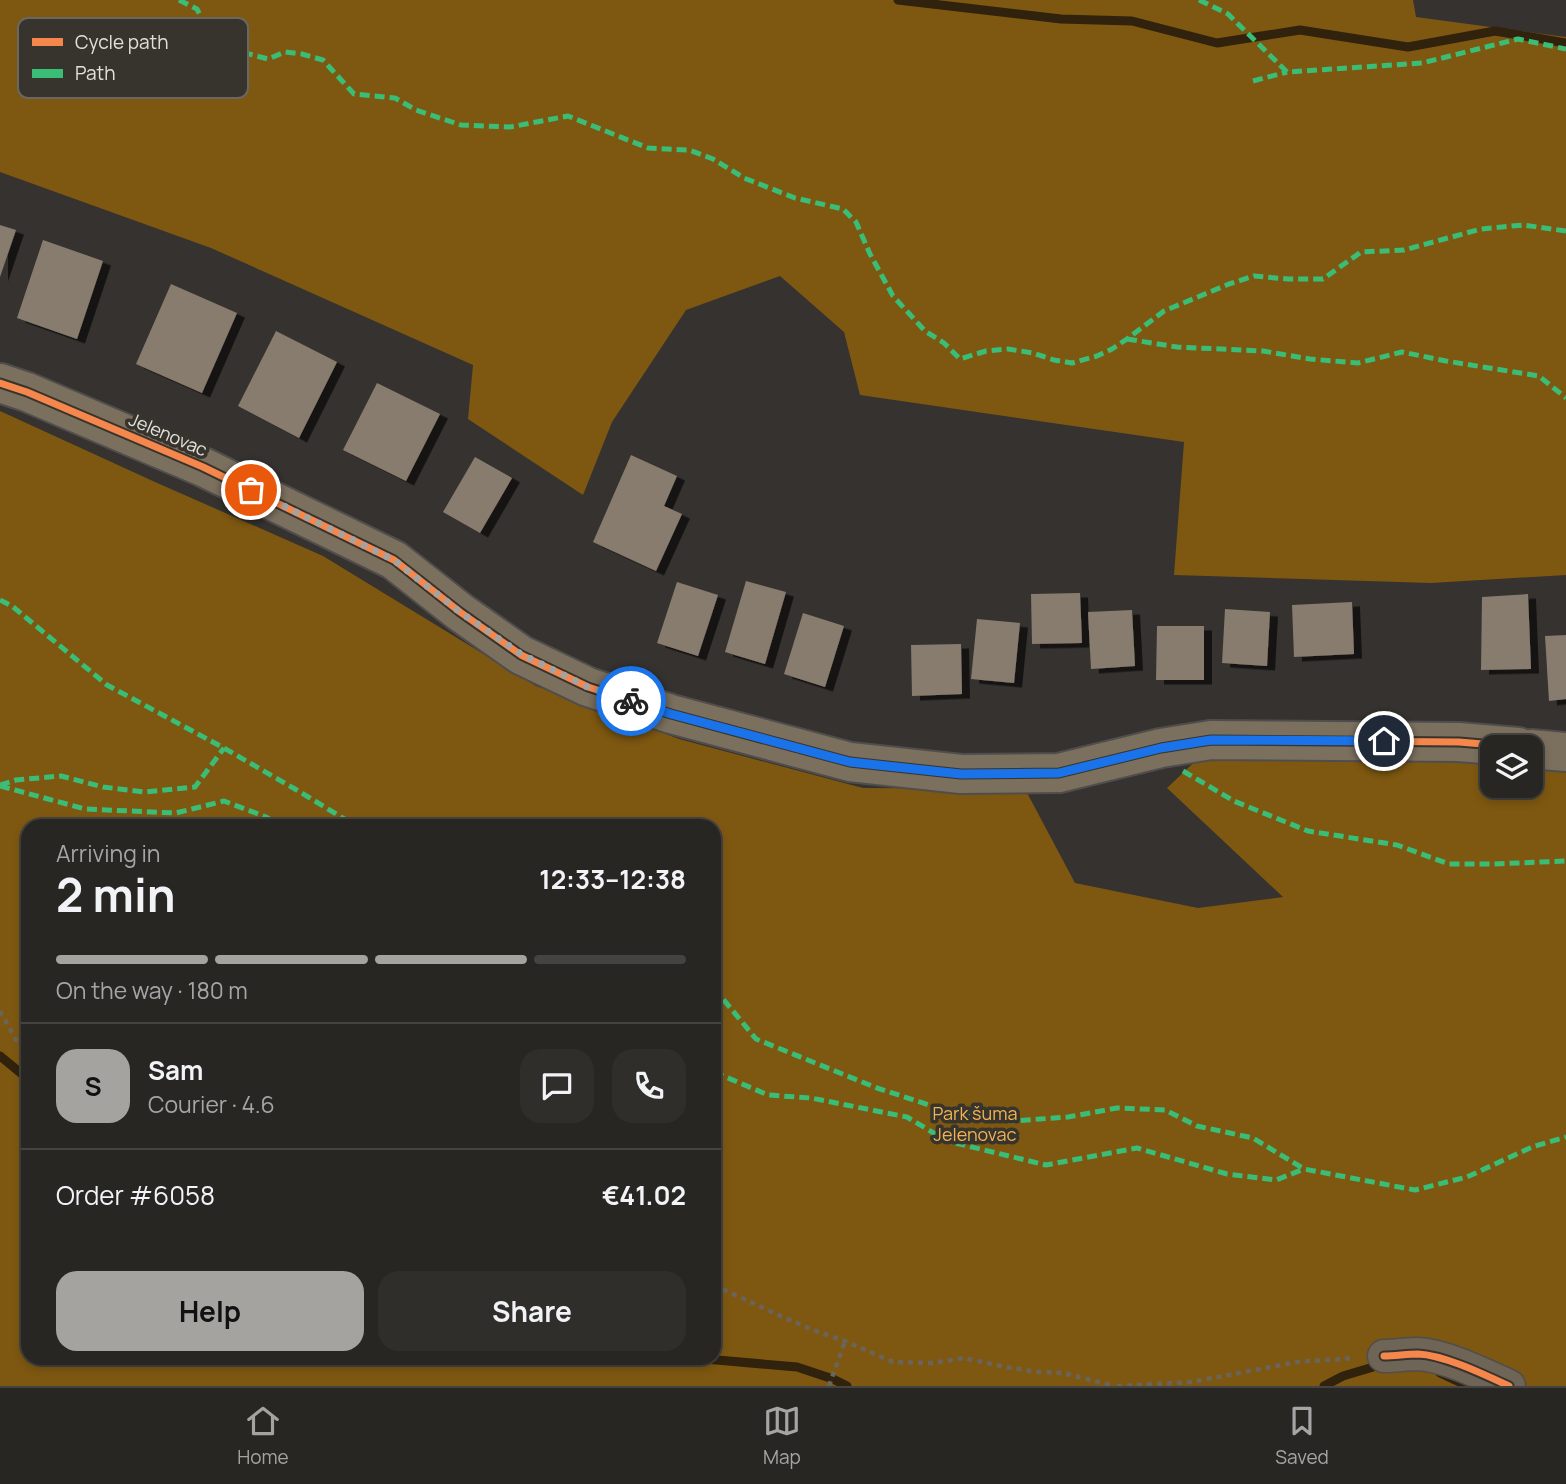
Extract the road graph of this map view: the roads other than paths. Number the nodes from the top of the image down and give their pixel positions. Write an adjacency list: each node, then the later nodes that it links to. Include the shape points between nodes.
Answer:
1 (0, 383): 2 (street, Jelenovac, via 203,467 394,560 521,654 588,687 850,762 961,774 1059,773 1211,740)
2 (1480, 744)
3 (1543, 749): 4 (street)
4 (1566, 752)
5 (1384, 1356): 6 (street, via 1420,1354 1443,1359)
6 (1509, 1386)

